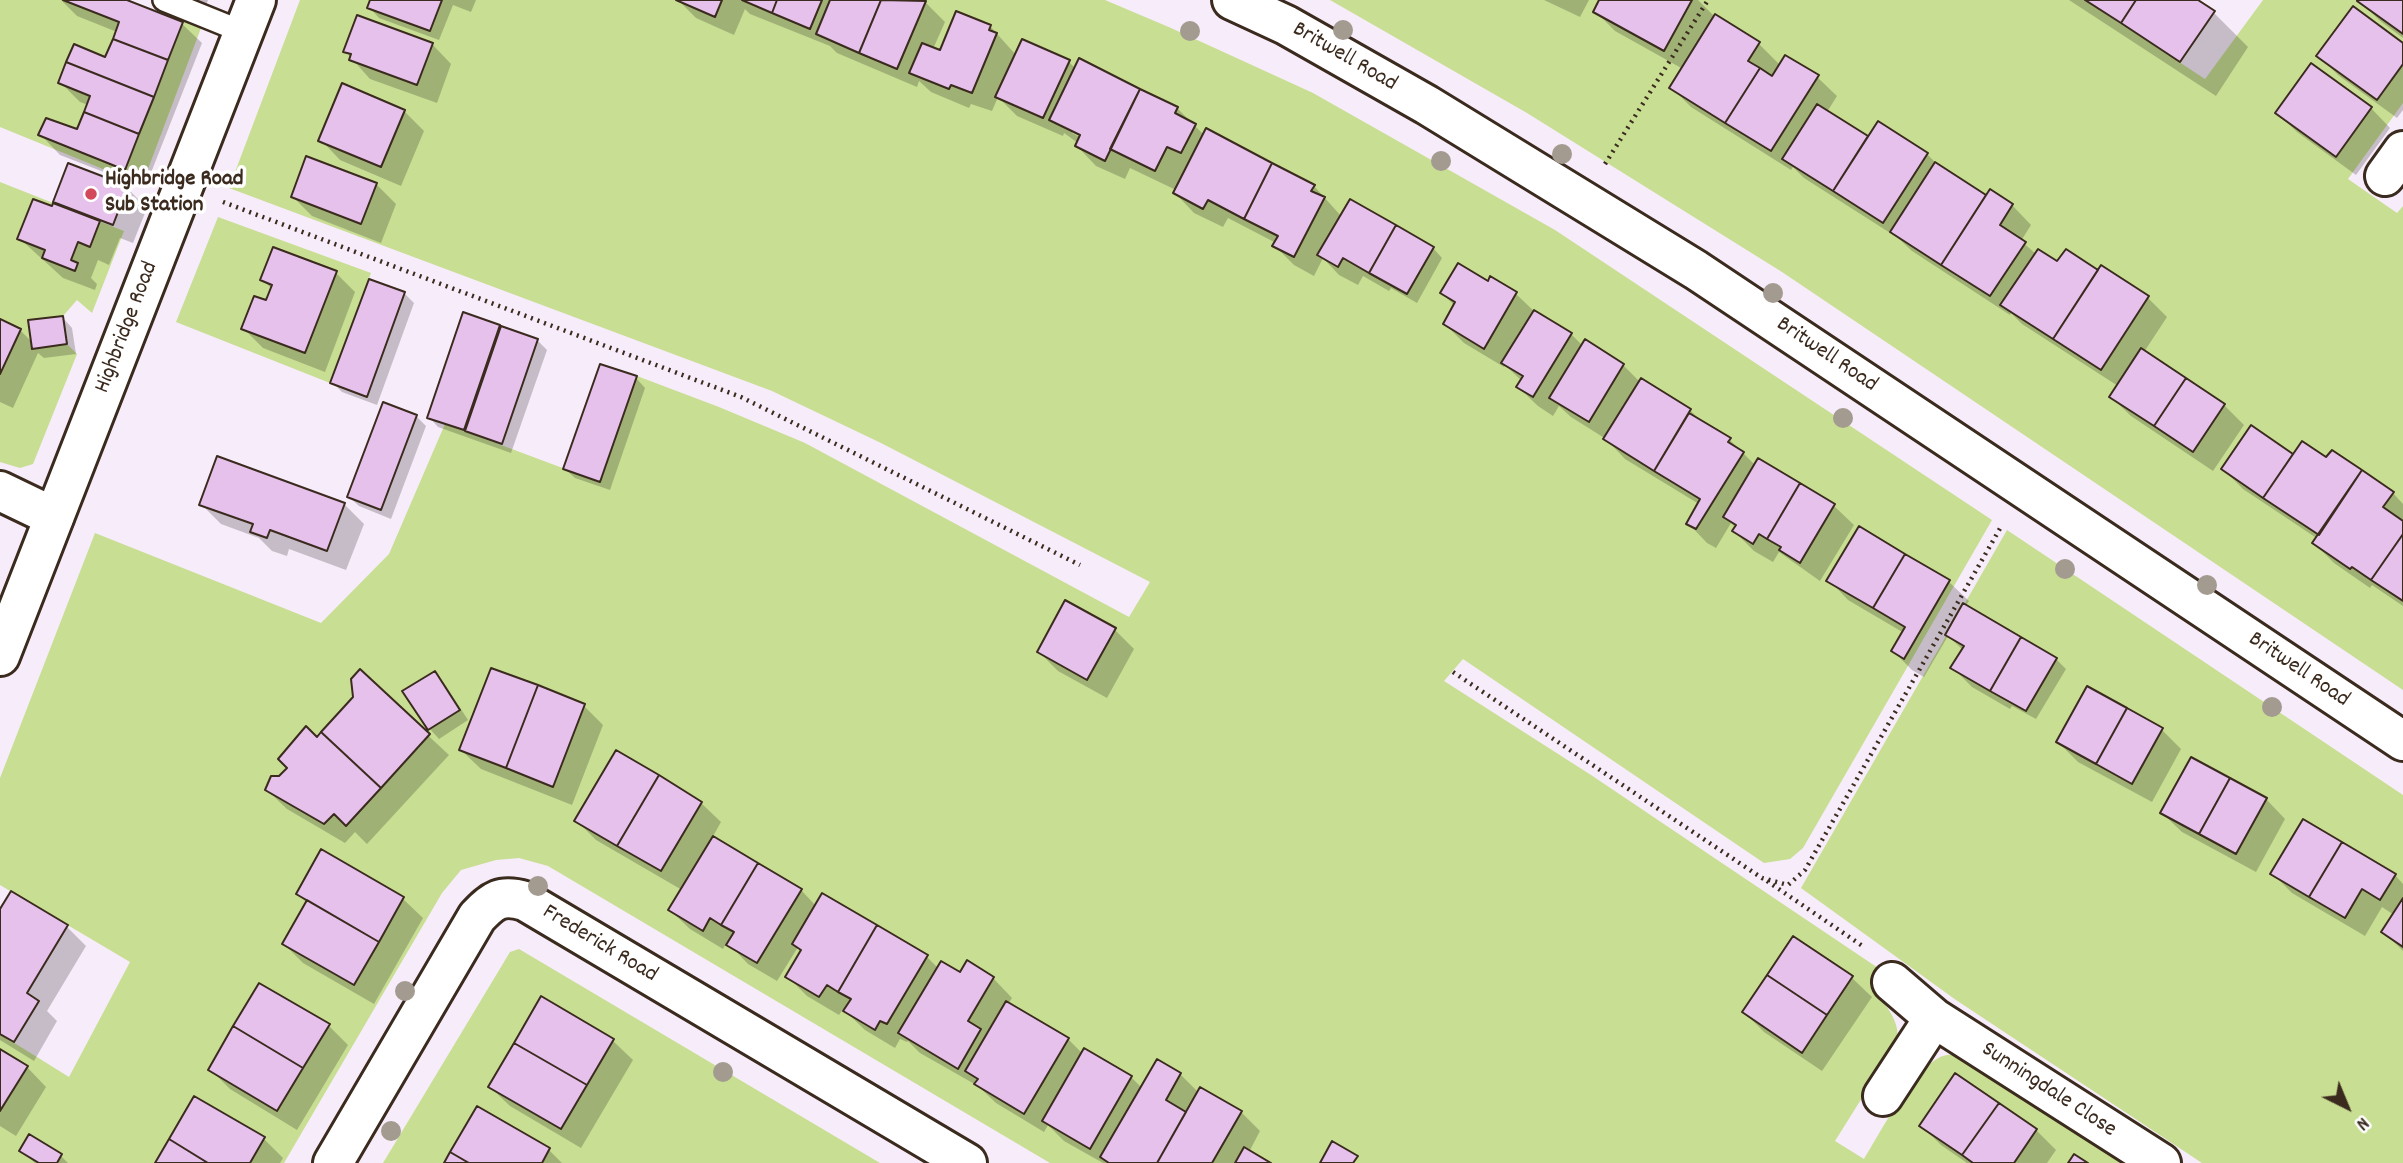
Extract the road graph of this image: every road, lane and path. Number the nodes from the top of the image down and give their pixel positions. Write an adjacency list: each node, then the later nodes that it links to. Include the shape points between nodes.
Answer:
1 (164, 0): 4 (lane)
2 (1232, 0): 6 (street, Britwell Road, via 1310,38)
3 (1708, 0): 6 (path)
4 (250, 16): 5 (street, Highbridge Road)
5 (183, 187): 9 (street, Highbridge Road); 10 (path, via 741,397)
6 (1582, 200): 7 (street, Britwell Road, via 1696,270)
7 (2024, 488): 13 (street, Britwell Road); 14 (path, via 1804,870 1788,885)
8 (0, 491): 9 (street)
9 (54, 517): 11 (street, Highbridge Road)
10 (1080, 565)
11 (0, 656)
12 (1453, 671): 14 (path)
13 (2403, 741)
14 (1762, 878): 15 (path, via 1884,961)
15 (1892, 982): 16 (street, Sunningdale Close)
16 (1934, 1018): 17 (street); 20 (street, Sunningdale Close)
17 (1883, 1096)
18 (333, 1163): 19 (street, Frederick Road, via 477,917 500,898 512,897)
19 (967, 1163)
20 (2161, 1163)

